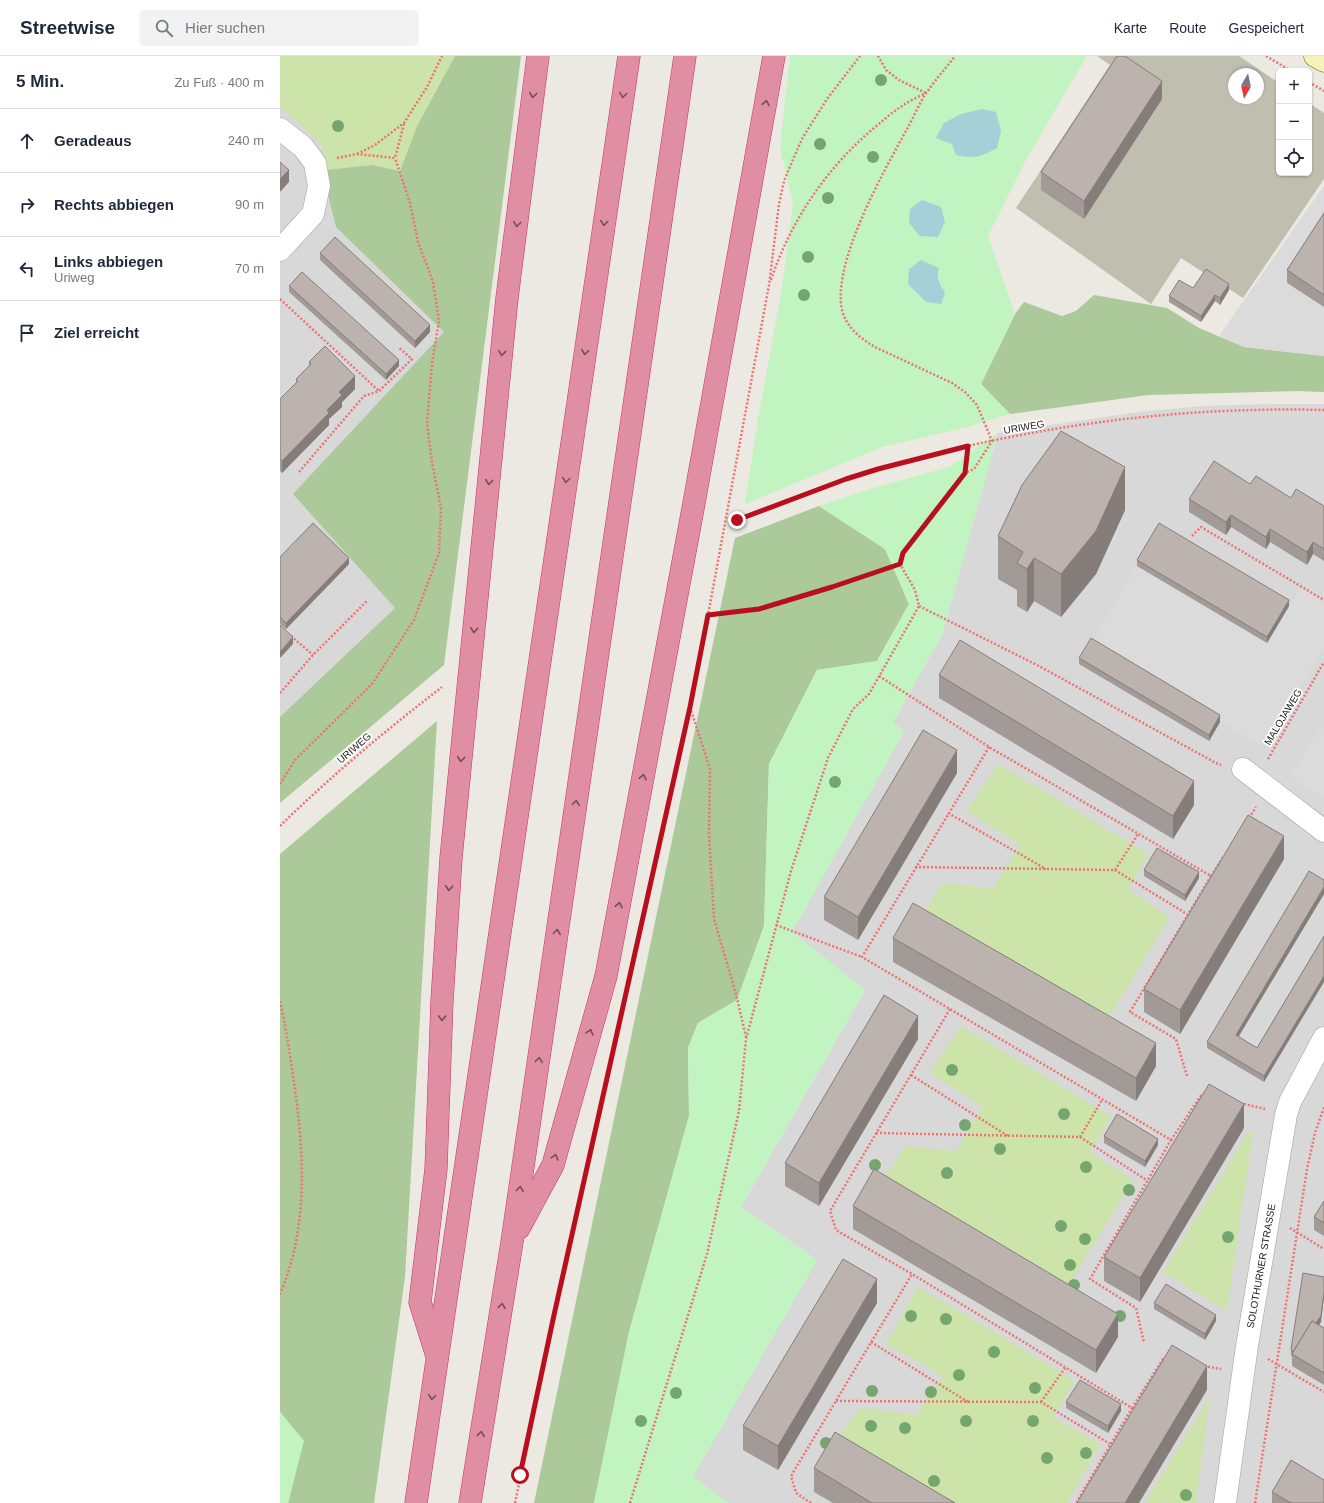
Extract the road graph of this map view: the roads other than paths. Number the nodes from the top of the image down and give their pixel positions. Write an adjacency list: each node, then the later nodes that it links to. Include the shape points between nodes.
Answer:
1 (538, 56): 13 (highway, one-way to 13, via 508,298 451,858 436,1169 420,1302)
2 (629, 56): 13 (highway, one-way to 13)
3 (685, 56): 12 (highway, one-way to 3)
4 (774, 56): 12 (highway, one-way to 4, via 553,1165 606,976)
5 (1315, 56): 6 (main road)
6 (1324, 61)
7 (280, 129): 8 (street, via 303,147 315,163 319,186 313,214)
8 (280, 250)
9 (1257, 780): 10 (street)
10 (1324, 831)
11 (1324, 1038): 16 (street, SOLOTHURNER STRASSE, via 1290,1102 1286,1115 1247,1346)
12 (512, 1242): 15 (highway, one-way to 12)
13 (437, 1358): 14 (highway, one-way to 14)
14 (416, 1503)
15 (470, 1503)
16 (1225, 1503)

